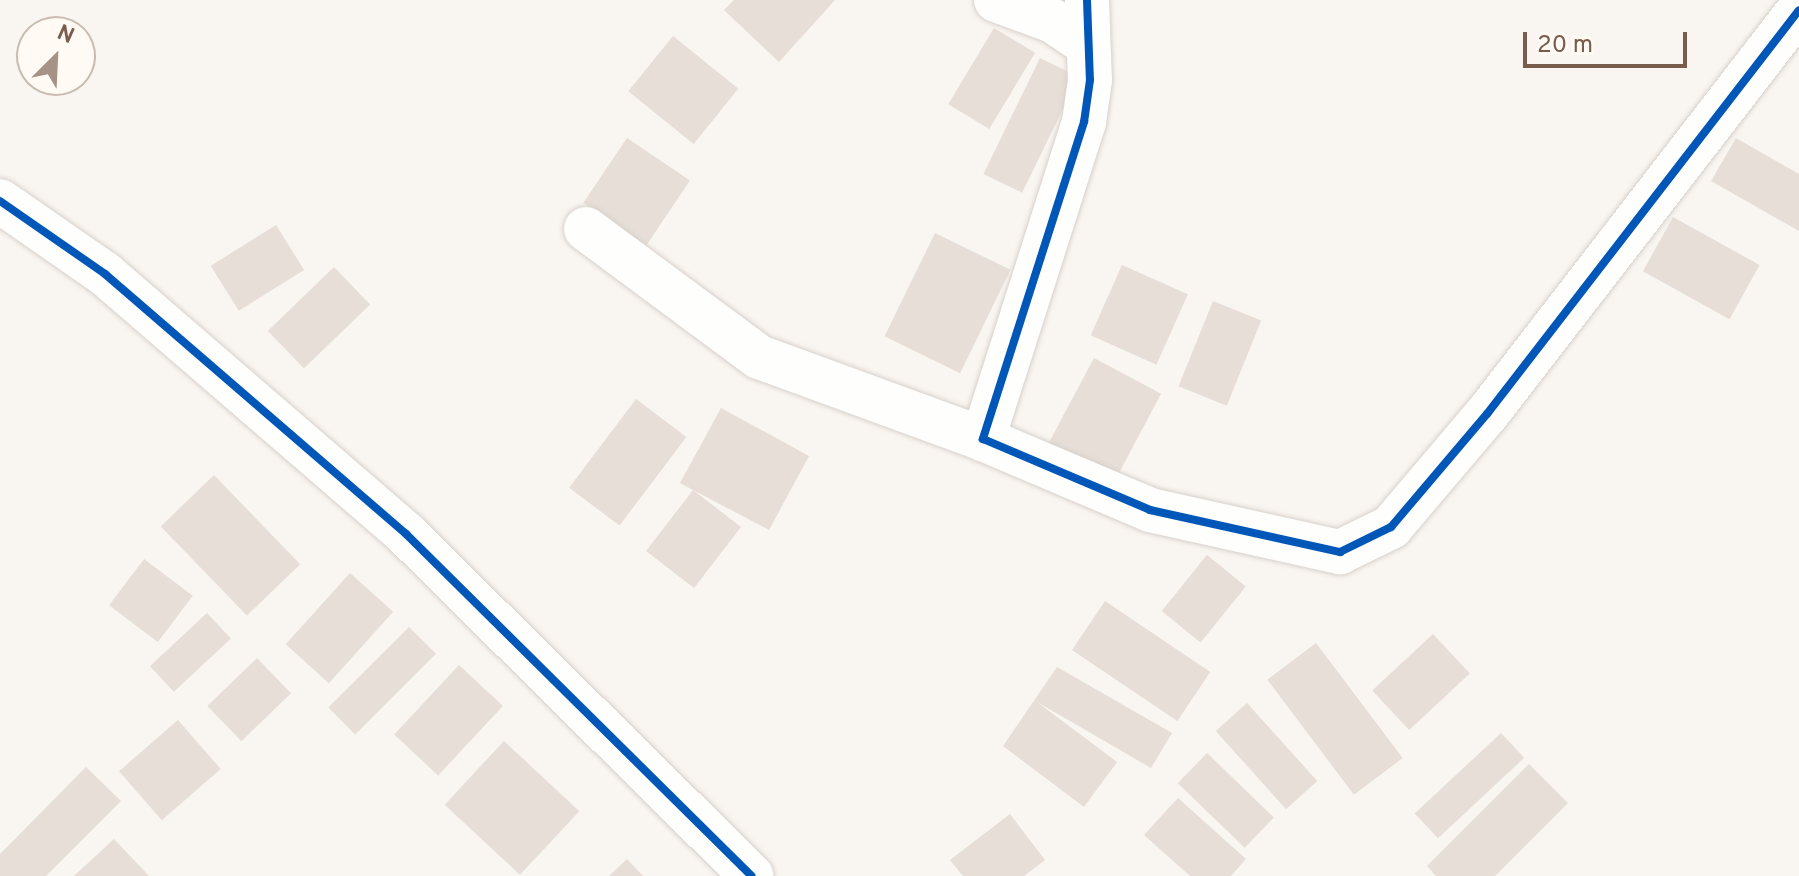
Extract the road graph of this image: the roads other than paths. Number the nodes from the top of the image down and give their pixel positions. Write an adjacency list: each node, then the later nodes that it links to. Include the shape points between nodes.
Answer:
1 (996, 0): 3 (street, via 1053,21)
2 (1799, 10): 6 (street, via 1487,414 1391,527 1368,543 1340,552 1150,510)
3 (1086, 21): 6 (street, via 1090,80 1084,122)
4 (0, 201): 7 (street, via 105,274 406,534)
5 (586, 229): 6 (street, via 759,357)
6 (983, 439)
7 (752, 876)

